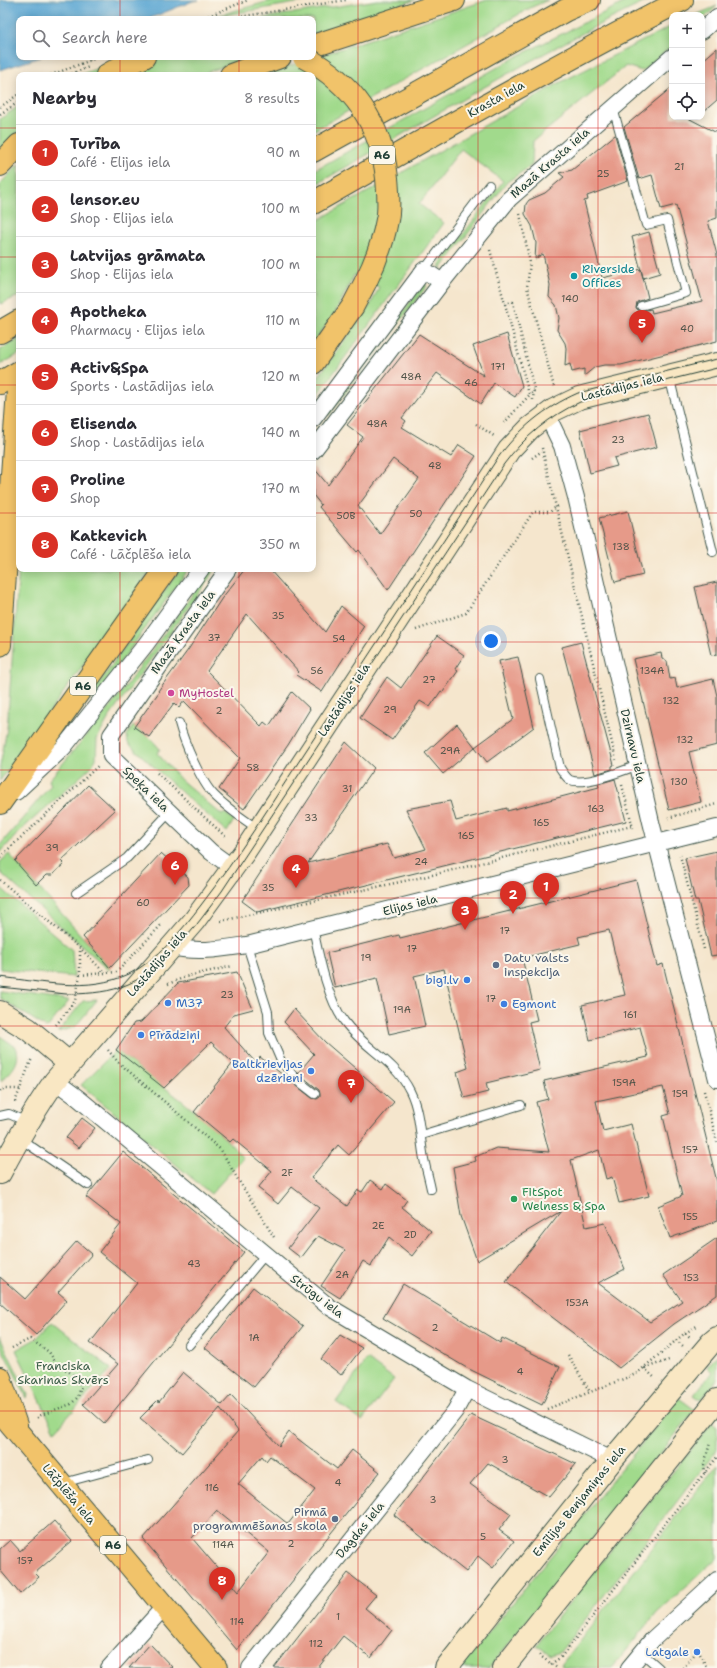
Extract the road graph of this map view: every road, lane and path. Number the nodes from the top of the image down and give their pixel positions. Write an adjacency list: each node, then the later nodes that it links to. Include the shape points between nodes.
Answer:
1 (248, 0): 6 (path)
2 (346, 0): 7 (path)
3 (454, 0): 10 (main road)
4 (589, 0): 25 (main road, via 566,10)
5 (682, 0): 28 (main road, Krasta iela, via 494,100)
6 (208, 16)
7 (245, 16)
8 (717, 17): 9 (street)
9 (705, 28)
10 (316, 45)
11 (90, 60): 16 (path)
12 (137, 60): 17 (main road)
13 (272, 60): 18 (main road)
14 (309, 60): 37 (main road, A6, bridge, via 332,75 367,114 386,167 388,191 387,219 378,255 353,306)
15 (669, 60): 22 (street, Mazā Krasta iela)
16 (59, 72)
17 (112, 72)
18 (239, 72)
19 (16, 96): 21 (path)
20 (16, 104): 23 (path)
21 (0, 107)
22 (613, 108): 30 (street, Mazā Krasta iela, via 509,199); 34 (lane, via 646,225 667,220 686,293)
23 (0, 114)
24 (16, 148): 26 (main road)
25 (316, 149)
26 (0, 165)
27 (489, 185): 31 (lane)
28 (316, 201)
29 (518, 207): 42 (path, via 530,263 527,286)
30 (484, 229): 32 (street, Mazā Krasta iela); 33 (path)
31 (424, 270): 32 (street); 44 (street)
32 (442, 282): 49 (street, Mazā Krasta iela)
33 (505, 304): 43 (path); 45 (path, via 513,302 534,389 533,410)
34 (641, 306)
35 (16, 323): 36 (main road)
36 (0, 332)
37 (316, 359)
38 (717, 364): 40 (street, Lastādijas iela)
39 (16, 374): 41 (main road)
40 (668, 375): 45 (street, Lastādijas iela, via 579,398); 52 (lane)
41 (0, 383)
42 (554, 387)
43 (529, 395)
44 (316, 415)
45 (542, 419): 50 (street, Dzirnavu iela, via 562,446); 51 (path); 69 (street, Lastādijas iela, via 519,439 500,462)
46 (16, 420): 57 (main road)
47 (476, 424): 48 (path)
48 (494, 436)
49 (316, 447)
50 (577, 501): 51 (path); 61 (street, Dzirnavu iela)
51 (556, 507): 56 (path, via 550,512 533,512 466,614)
52 (713, 552)
53 (164, 572): 62 (main road, A6)
54 (199, 572): 64 (street, via 146,644 63,748)
55 (226, 572): 60 (street, Mazā Krasta iela, via 111,735)
56 (416, 630)
57 (0, 645)
58 (540, 680): 61 (lane, via 560,768 568,780 578,782)
59 (179, 723): 69 (lane, via 198,770 213,794)
60 (111, 756): 65 (street, Speķa iela); 73 (path, via 87,775)
61 (638, 765): 71 (street, Dzirnavu iela)
62 (0, 803)
63 (717, 804): 66 (path)
64 (0, 807)
65 (170, 812): 74 (street, Speķa iela); 76 (lane, via 127,858)
66 (672, 817)
67 (632, 826): 78 (path, via 432,875)
68 (717, 828): 71 (street, Elijas iela)
69 (259, 829): 74 (street, Lastādijas iela)
70 (227, 838): 74 (path)
71 (657, 843): 79 (street, Elijas iela); 90 (street, Dzirnavu iela)
72 (680, 855): 83 (path)
73 (0, 857)
74 (224, 862): 81 (street, Lastādijas iela, via 194,921)
75 (0, 880): 82 (path)
76 (76, 893)
77 (166, 920): 84 (path, via 117,972)
78 (222, 921)
79 (313, 928): 80 (street, Elijas iela); 97 (lane, via 328,987 344,1020 359,1037 399,1071 411,1092)
80 (247, 945): 81 (street, Elijas iela, via 209,951); 93 (lane, via 268,1012 269,1033 281,1061 297,1080)
81 (171, 947): 89 (street, Lastādijas iela)
82 (80, 948): 84 (path); 85 (path)
83 (705, 956)
84 (105, 974): 85 (path)
85 (80, 975): 87 (path, via 75,1001)
86 (0, 1012): 87 (street, via 28,1029)
87 (43, 1042): 89 (street); 92 (path, via 32,1056 20,1089)
88 (108, 1050): 101 (path, via 118,1062 221,1150)
89 (70, 1064): 91 (street, Lastādijas iela)
90 (717, 1080)
91 (55, 1081): 96 (street, Lastādijas iela); 102 (street, Strūgu iela)
92 (0, 1089)
93 (315, 1094)
94 (521, 1105): 97 (lane)
95 (0, 1116): 96 (lane, via 9,1114)
96 (23, 1130): 98 (street, Lastādijas iela); 99 (lane)
97 (421, 1135): 100 (lane)
98 (0, 1173)
99 (88, 1185)
100 (431, 1189)
101 (277, 1241)
102 (265, 1255): 107 (lane); 114 (street, Strūgu iela, via 328,1306)
103 (691, 1330): 104 (path)
104 (685, 1333): 106 (path); 111 (path)
105 (717, 1338): 124 (street, Emīlijas Benjamiņas iela)
106 (693, 1340)
107 (189, 1345)
108 (12, 1348): 119 (path, via 30,1339 49,1352 56,1363 75,1376 81,1386 78,1397 71,1404)
109 (568, 1355): 115 (path)
110 (673, 1359): 111 (path)
111 (644, 1368): 112 (path); 115 (path, via 636,1374)
112 (654, 1377)
113 (0, 1378): 120 (main road, A6)
114 (467, 1390): 124 (street, Strūgu iela); 132 (street, Dagdas iela, via 455,1412)
115 (590, 1392): 118 (path)
116 (717, 1400): 134 (street)
117 (0, 1411): 120 (main road, Lāčplēša iela / A6)
118 (540, 1412)
119 (41, 1415)
120 (19, 1434): 126 (main road, Lāčplēša iela / A6)
121 (710, 1439): 125 (path, via 704,1465)
122 (717, 1457): 125 (path)
123 (148, 1460): 126 (lane)
124 (612, 1460): 133 (street, Emīlijas Benjamiņas iela)
125 (705, 1473): 135 (path, via 561,1657 551,1664)
126 (60, 1483): 128 (main road, Lāčplēša iela / A6)
127 (717, 1580): 129 (street)
128 (164, 1608): 130 (street); 131 (main road, Lāčplēša iela / A6)
129 (642, 1653): 136 (street); 137 (lane)
130 (109, 1668)
131 (216, 1668)
132 (250, 1668)
133 (446, 1668)
134 (503, 1668)
135 (557, 1668)
136 (629, 1668)
137 (659, 1668)
138 (683, 1668): 139 (path, via 698,1650)
139 (707, 1668)

